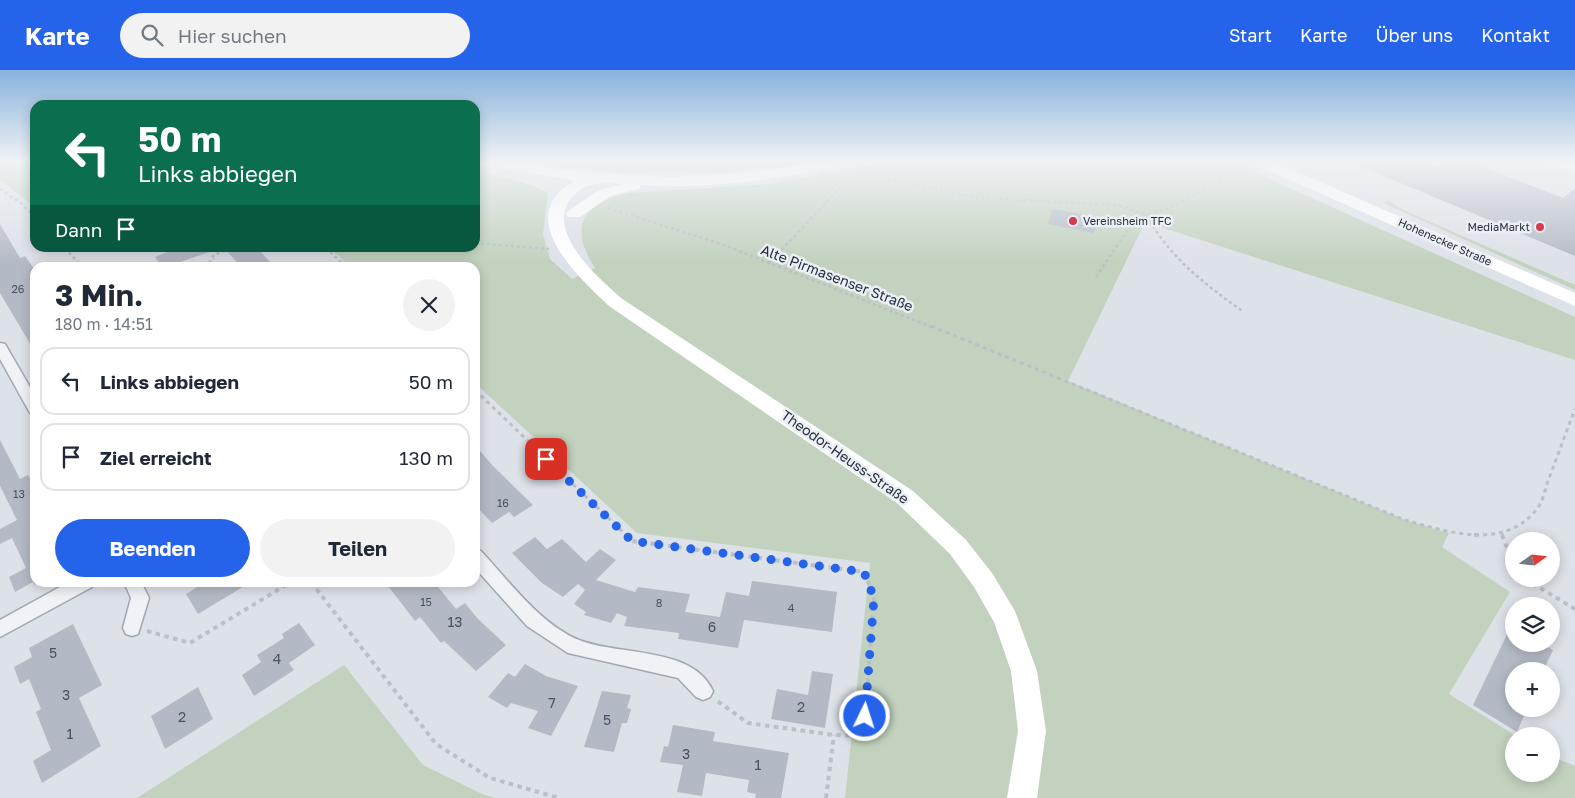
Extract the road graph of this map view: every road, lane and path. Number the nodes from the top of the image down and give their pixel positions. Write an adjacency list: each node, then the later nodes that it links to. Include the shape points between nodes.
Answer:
1 (9, 195): 12 (path)
2 (559, 195): 10 (street)
3 (566, 195): 10 (street)
4 (587, 195): 13 (street)
5 (605, 195): 13 (street)
6 (829, 195): 23 (path)
7 (966, 195): 14 (path, via 1117,205)
8 (1194, 195): 14 (path, via 1168,209)
9 (1331, 195): 25 (street, Hohenecker Straße)
10 (562, 200): 16 (street, Theodor-Heuss-Straße, via 554,219)
11 (603, 207): 23 (path, Alte Pirmasenser Straße, via 637,215)
12 (30, 213)
13 (574, 214): 16 (street)
14 (1146, 214): 24 (path, via 1135,219); 26 (path, via 1164,244 1196,279)
15 (480, 243): 16 (path)
16 (559, 247): 46 (street, Theodor-Heuss-Straße, via 615,302 905,498 958,547 983,580 1006,620 1024,671 1032,732)
17 (69, 252): 20 (path)
18 (222, 252): 21 (path, via 214,255)
19 (330, 252): 22 (path)
20 (78, 262)
21 (210, 262)
22 (341, 262)
23 (770, 263): 31 (path, Alte Pirmasenser Straße, via 1405,520 1449,533)
24 (1096, 277)
25 (1575, 300)
26 (1244, 312)
27 (0, 347): 29 (street)
28 (480, 395): 43 (path, via 632,541 864,572 874,598 864,736)
29 (30, 400)
30 (1575, 409): 31 (path, via 1538,509 1522,524)
31 (1502, 534): 32 (path)
32 (1505, 542)
33 (480, 562): 42 (street, via 533,620 575,646 682,671)
34 (77, 587): 41 (street)
35 (134, 587): 40 (street, via 140,598)
36 (283, 587): 40 (path, via 190,642)
37 (315, 587): 44 (path, via 436,744 490,778)
38 (1540, 588): 39 (path)
39 (1575, 609)
40 (132, 628)
41 (0, 629)
42 (703, 691): 43 (path, via 748,723)
43 (834, 735): 45 (path)
44 (559, 798)
45 (826, 798)
46 (1022, 798)

